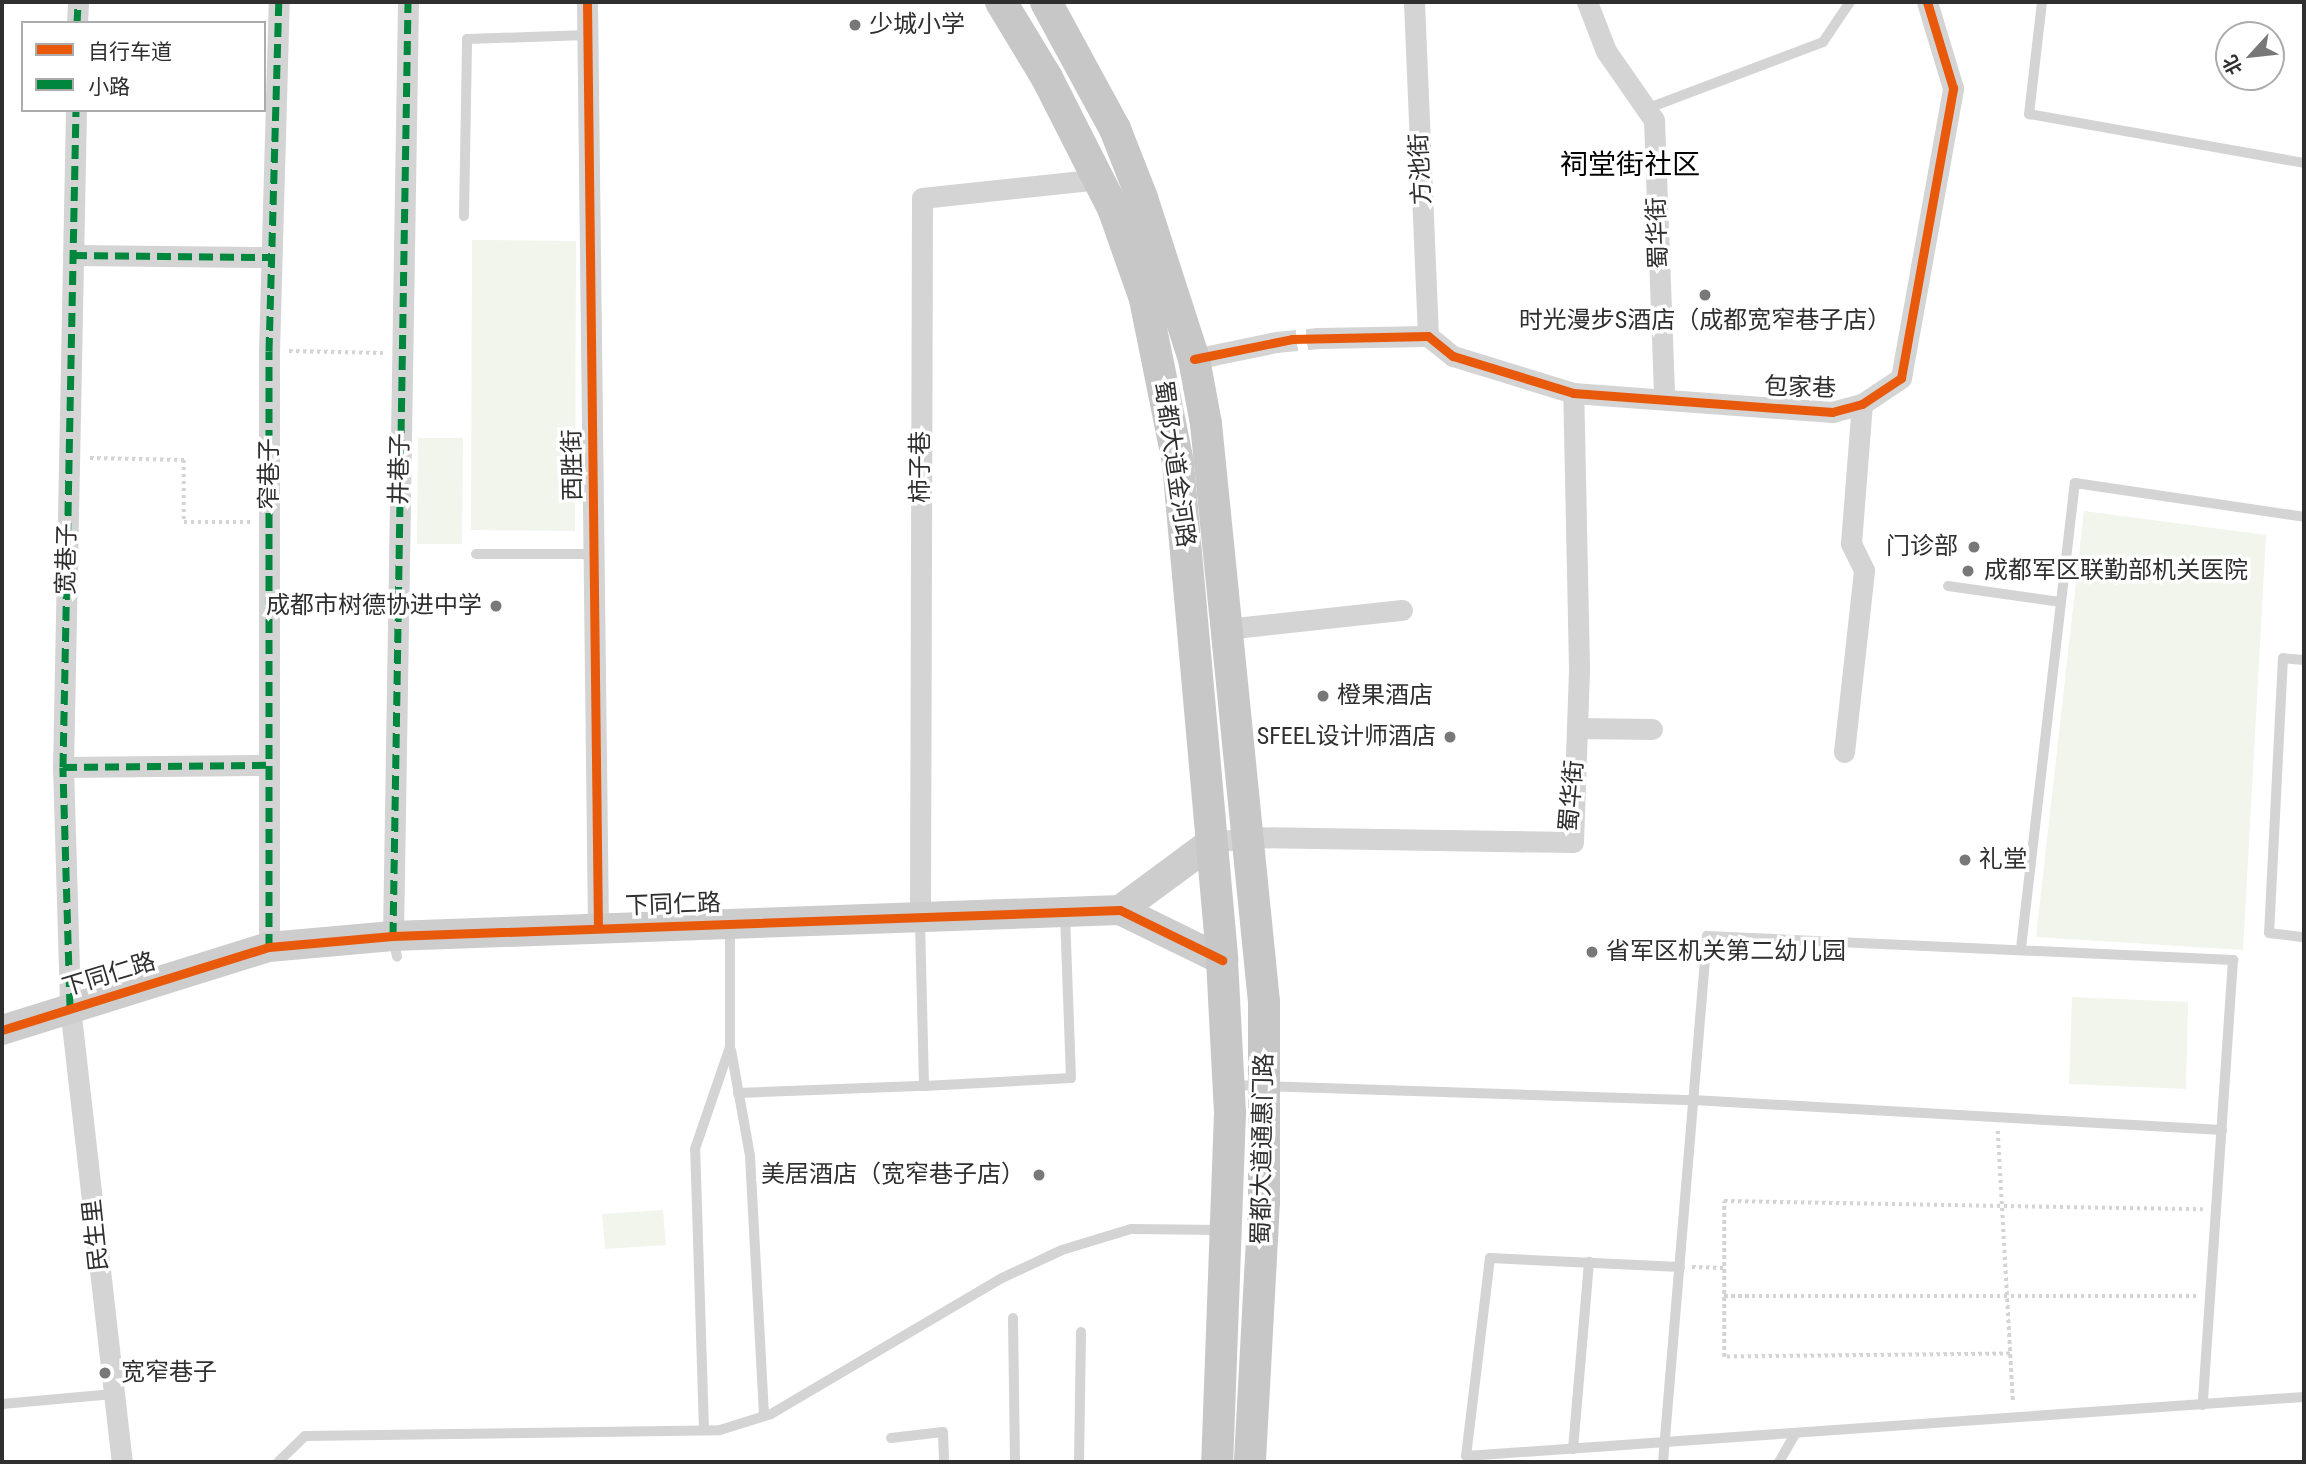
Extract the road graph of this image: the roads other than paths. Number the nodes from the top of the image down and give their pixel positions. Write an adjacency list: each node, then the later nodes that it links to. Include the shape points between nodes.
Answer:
1 (78, 2): 12 (street)
2 (279, 2): 20 (street, 窄巷子)
3 (408, 2): 50 (street, 井巷子)
4 (587, 2): 13 (street, 西胜街)
5 (1001, 2): 17 (main road, 蜀都大道金河路)
6 (1046, 2): 24 (main road, 蜀都大道金河路, via 1115,129)
7 (1414, 2): 21 (street, 方池街)
8 (1587, 2): 14 (street, 蜀华街, via 1606,51)
9 (1850, 2): 14 (lane, via 1823,42)
10 (1927, 2): 27 (street, 包家巷, via 1953,88 1901,377)
11 (2042, 2): 16 (lane, via 2029,114)
12 (77, 21)
13 (587, 35): 18 (lane, via 467,39); 30 (street, 西胜街)
14 (1646, 109): 26 (street, 蜀华街, via 1654,120)
15 (76, 112): 19 (street, 宽巷子)
16 (2304, 163)
17 (1100, 179): 42 (main road, 蜀都大道金河路, via 1145,299 1166,391 1178,463); 45 (street, 柿子巷, via 922,198)
18 (464, 216)
19 (73, 255): 20 (street); 40 (street, 宽巷子)
20 (271, 257): 39 (street, 窄巷子)
21 (1428, 336): 22 (street); 25 (street, 包家巷, via 1453,356)
22 (1319, 338)
23 (1276, 342): 24 (street)
24 (1194, 359): 34 (main road, 蜀都大道金河路, via 1215,493)
25 (1573, 393): 26 (street, 包家巷); 36 (street, 蜀华街)
26 (1664, 398): 27 (street, 包家巷, via 1832,412)
27 (1863, 404): 38 (street, via 1851,543 1864,570)
28 (2304, 517): 32 (lane, via 2075,483)
29 (476, 554): 30 (lane)
30 (594, 554): 47 (street, 西胜街)
31 (1948, 586): 32 (lane)
32 (2060, 602): 51 (lane)
33 (1402, 610): 34 (street)
34 (1226, 629): 41 (main road, 蜀都大道金河路)
35 (2304, 660): 48 (lane, via 2283,658 2269,933)
36 (1577, 728): 37 (street); 41 (street, 蜀华街, via 1573,842)
37 (1652, 729)
38 (1844, 752)
39 (269, 765): 40 (street); 49 (street, 窄巷子)
40 (63, 767): 54 (street, 宽巷子)
41 (1247, 837): 42 (street, 蜀华街); 52 (main road, 蜀都大道通惠门路)
42 (1212, 844): 43 (street); 52 (main road); 53 (main road, 蜀都大道金河路)
43 (1119, 910): 44 (street, 下同仁路); 53 (street, 下同仁路)
44 (1065, 911): 45 (street, 下同仁路); 59 (lane, via 1071,1079)
45 (920, 915): 46 (street, 下同仁路); 59 (lane)
46 (730, 922): 47 (street, 下同仁路); 56 (lane)
47 (598, 927): 50 (street, 下同仁路)
48 (2304, 937)
49 (269, 947): 50 (street, 下同仁路); 54 (street, 下同仁路)
50 (395, 947)
51 (2021, 948): 61 (lane, via 1707,936); 62 (lane, via 2233,960)
52 (1260, 958): 58 (main road, 蜀都大道通惠门路)
53 (1222, 960): 57 (main road, 蜀都大道通惠门路)
54 (70, 1007): 55 (street, 下同仁路); 68 (street, 民生里)
55 (2, 1030)
56 (730, 1047): 60 (lane); 73 (lane, via 695,1149)
57 (1229, 1085): 58 (lane); 63 (main road, 蜀都大道通惠门路)
58 (1266, 1085): 61 (lane); 84 (main road, 蜀都大道通惠门路)
59 (924, 1086): 60 (lane)
60 (738, 1093): 72 (lane, via 750,1156)
61 (1693, 1100): 62 (lane); 65 (lane)
62 (2222, 1129): 71 (lane)
63 (1227, 1230): 72 (lane, via 1131,1229 1062,1250 1002,1278); 83 (main road, 蜀都大道通惠门路)
64 (1589, 1262): 65 (lane); 77 (lane); 77 (lane, via 1490,1258 1466,1457)
65 (1680, 1267): 76 (lane)
66 (1013, 1318): 81 (lane)
67 (1082, 1332): 82 (lane)
68 (114, 1394): 70 (lane); 78 (street, 民生里)
69 (2304, 1397): 71 (lane)
70 (2, 1404)
71 (2203, 1405): 74 (lane)
72 (764, 1416): 73 (lane, via 720,1430)
73 (704, 1430): 79 (lane, via 305,1436)
74 (1795, 1434): 76 (lane); 86 (lane)
75 (891, 1438): 80 (lane, via 943,1432)
76 (1664, 1443): 77 (lane); 85 (lane)
77 (1573, 1449)
78 (122, 1462)
79 (278, 1462)
80 (944, 1462)
81 (1015, 1462)
82 (1079, 1462)
83 (1217, 1462)
84 (1250, 1462)
85 (1663, 1462)
86 (1779, 1462)

